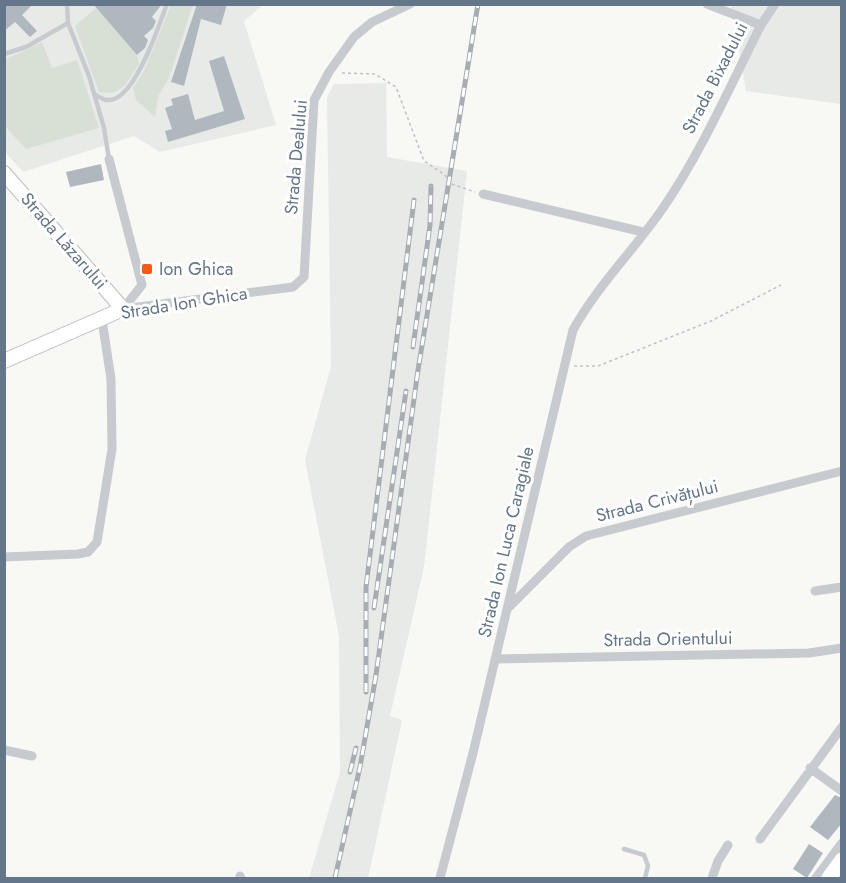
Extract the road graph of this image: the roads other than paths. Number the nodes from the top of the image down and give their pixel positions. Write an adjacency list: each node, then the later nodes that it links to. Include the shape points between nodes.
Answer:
1 (67, 4): 6 (lane)
2 (167, 4): 9 (lane, via 145,61 127,90 118,98 107,100)
3 (410, 4): 15 (street, Strada Dealului, via 372,22 354,38 314,100 304,277)
4 (707, 4): 7 (street)
5 (775, 4): 7 (street, Strada Bixadului)
6 (68, 23): 8 (lane, via 26,47); 9 (lane)
7 (761, 25): 11 (street, Strada Bixadului)
8 (4, 54)
9 (94, 94): 10 (lane)
10 (109, 159): 16 (street, via 142,285)
11 (687, 169): 14 (street, Strada Ion Luca Caragiale)
12 (4, 173): 16 (street, Strada Lăzarului)
13 (483, 194): 14 (street)
14 (643, 232): 23 (street, Strada Ion Luca Caragiale, via 586,306 573,330)
15 (300, 283): 16 (street, Strada Ion Ghica)
16 (123, 309): 17 (street, Strada Ion Ghica)
17 (102, 320): 18 (street, Strada Ion Ghica); 20 (street, via 111,379 112,450 97,542 88,552)
18 (4, 362)
19 (842, 471): 23 (street, Strada Crivățului, via 586,536 569,547)
20 (4, 556)
21 (842, 587): 22 (street)
22 (815, 591)
23 (507, 609): 25 (street, Strada Ion Luca Caragiale)
24 (842, 648): 25 (street, Strada Orientului, via 809,653)
25 (495, 659): 36 (street, Strada Ion Luca Caragiale)
26 (842, 727): 29 (street)
27 (4, 750): 28 (street)
28 (32, 756)
29 (810, 768): 30 (street); 31 (street)
30 (842, 791)
31 (760, 839)
32 (842, 843): 39 (street)
33 (728, 845): 38 (street)
34 (624, 849): 37 (lane, via 644,855 648,866)
35 (842, 860): 40 (main road)
36 (440, 879)
37 (645, 879)
38 (712, 879)
39 (816, 879)
40 (829, 879)

